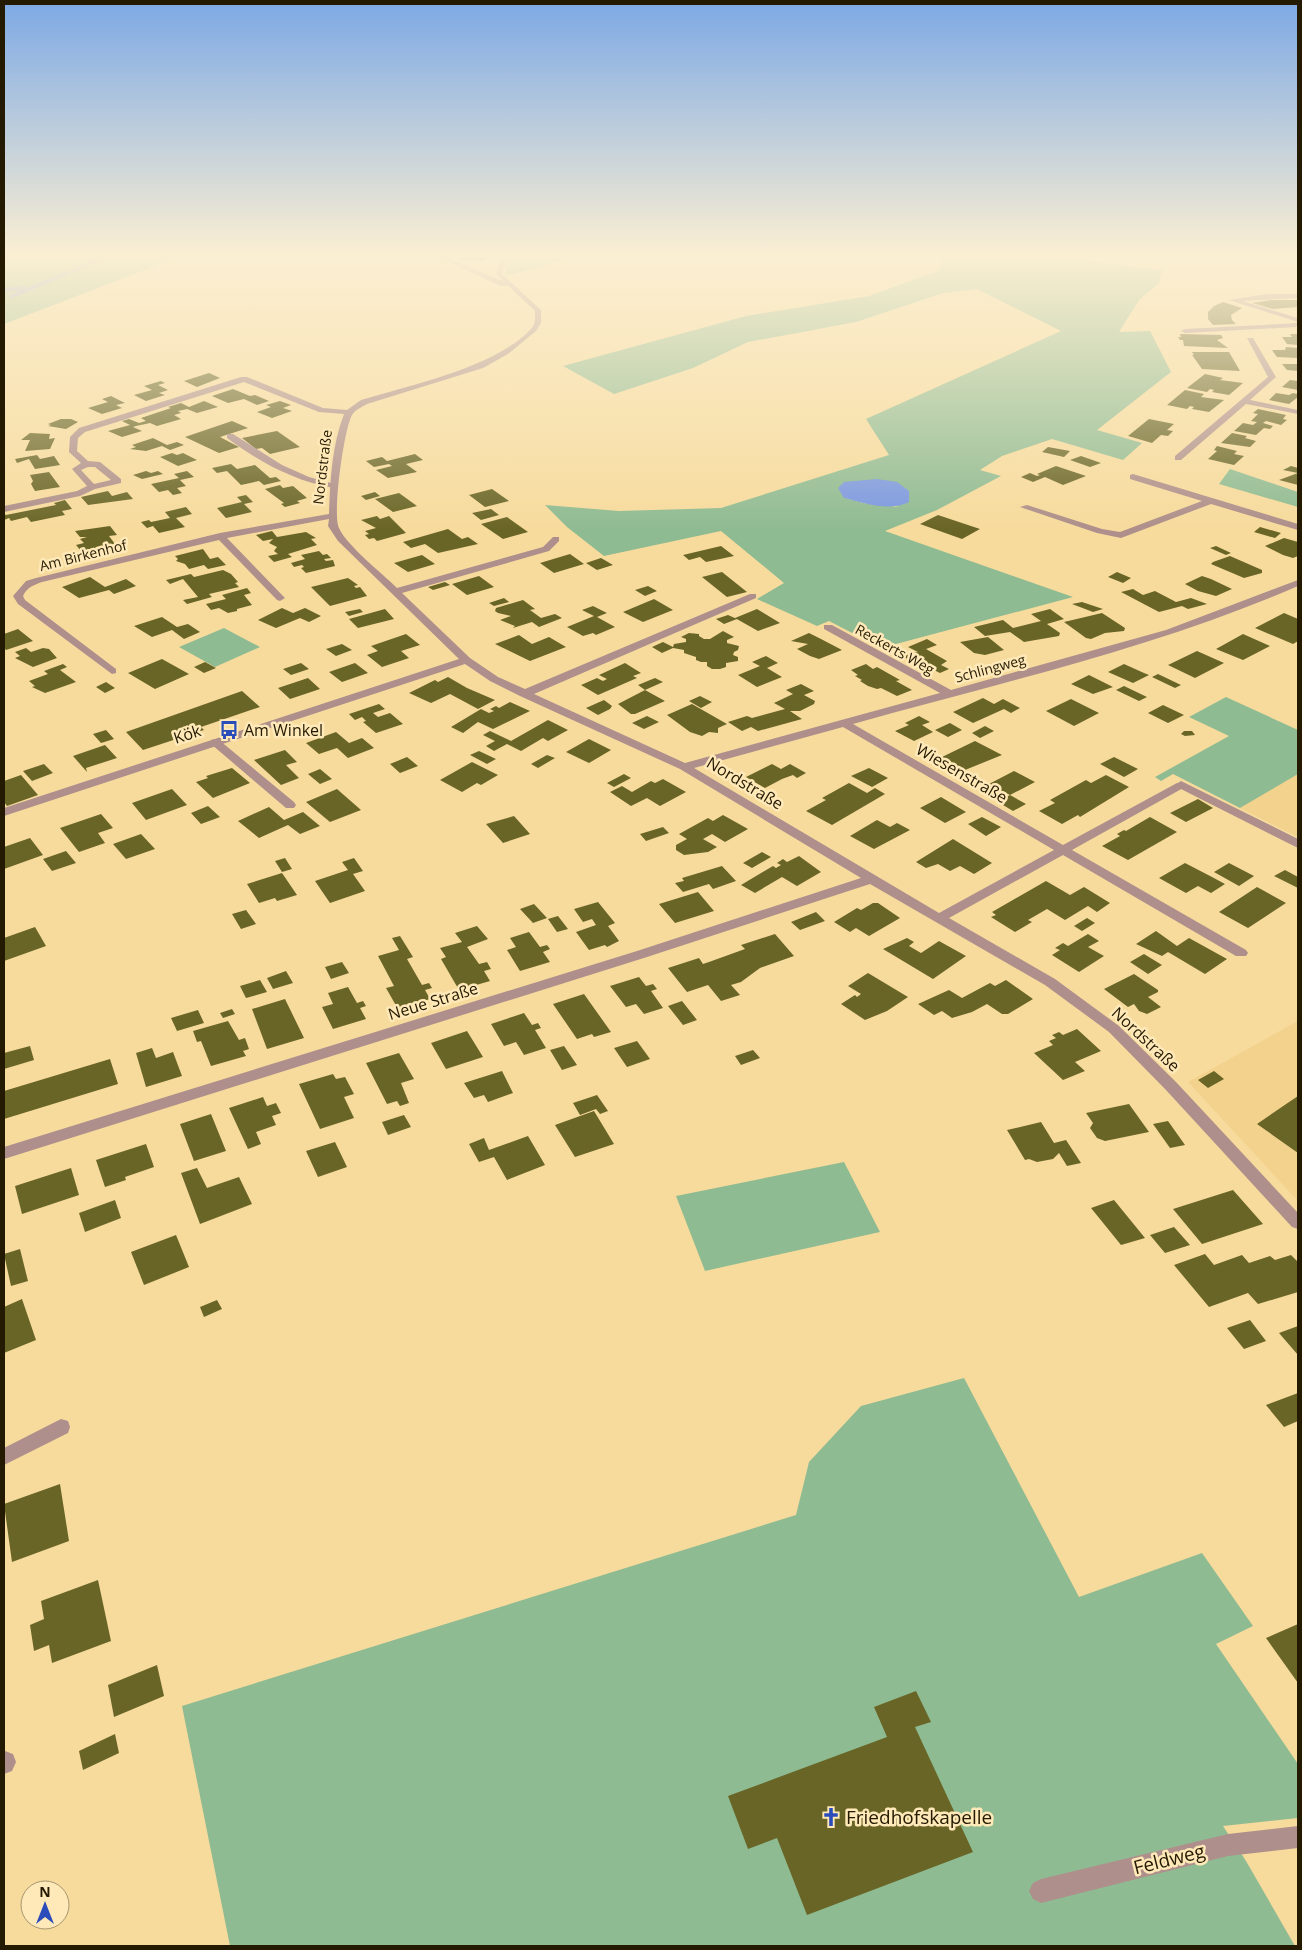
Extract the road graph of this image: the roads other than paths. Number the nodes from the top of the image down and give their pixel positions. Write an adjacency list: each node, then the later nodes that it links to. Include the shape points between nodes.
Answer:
1 (512, 348): 4 (street, Nordstraße, via 480,366 364,402)
2 (1255, 348): 3 (street, via 1272,377)
3 (1245, 402): 5 (street); 7 (street)
4 (349, 412): 8 (street, via 322,410 244,379 82,430 74,438 73,452); 10 (street, Nordstraße, via 344,420)
5 (1298, 412)
6 (230, 436): 10 (street, via 263,460 321,484)
7 (1178, 458)
8 (86, 464): 11 (street, via 76,469); 11 (street, via 97,464 118,481)
9 (1133, 477): 12 (street)
10 (334, 485): 15 (street, Nordstraße)
11 (92, 487): 14 (street, via 80,493)
12 (1210, 501): 13 (street, via 1120,535); 16 (street)
13 (1024, 507)
14 (4, 509)
15 (333, 516): 17 (street, Am Birkenhof); 20 (street, Nordstraße, via 333,526 341,539)
16 (1298, 527)
17 (220, 536): 22 (street); 25 (street, Am Birkenhof, via 39,580 21,590 18,596 22,602)
18 (556, 539): 20 (street, via 546,549)
19 (1298, 583): 27 (street, Schlingweg, via 1183,629 1106,653)
20 (397, 592): 24 (street, Nordstraße)
21 (753, 596): 26 (street)
22 (280, 598)
23 (828, 627): 27 (street, Reckerts Weg)
24 (466, 660): 26 (street, Nordstraße); 29 (street, Kök)
25 (112, 672)
26 (524, 694): 30 (street, Nordstraße)
27 (949, 694): 28 (street, Schlingweg)
28 (845, 724): 30 (street, Schlingweg); 34 (street, Wiesenstraße)
29 (215, 742): 31 (street); 32 (street, Kök)
30 (684, 767): 35 (street, Nordstraße)
31 (290, 806)
32 (4, 812)
33 (1298, 844): 34 (street, via 1181,785)
34 (1061, 850): 36 (street); 37 (street, Wiesenstraße)
35 (871, 879): 36 (street, Nordstraße); 38 (street, Neue Straße, via 642,954)
36 (939, 918): 39 (street, Nordstraße, via 1050,982 1114,1029)
37 (1241, 953)
38 (4, 1153)
39 (1298, 1223)
40 (61, 1427): 41 (street)
41 (4, 1458)
42 (1298, 1837): 43 (street, Feldweg, via 1228,1845)
43 (1041, 1891)

